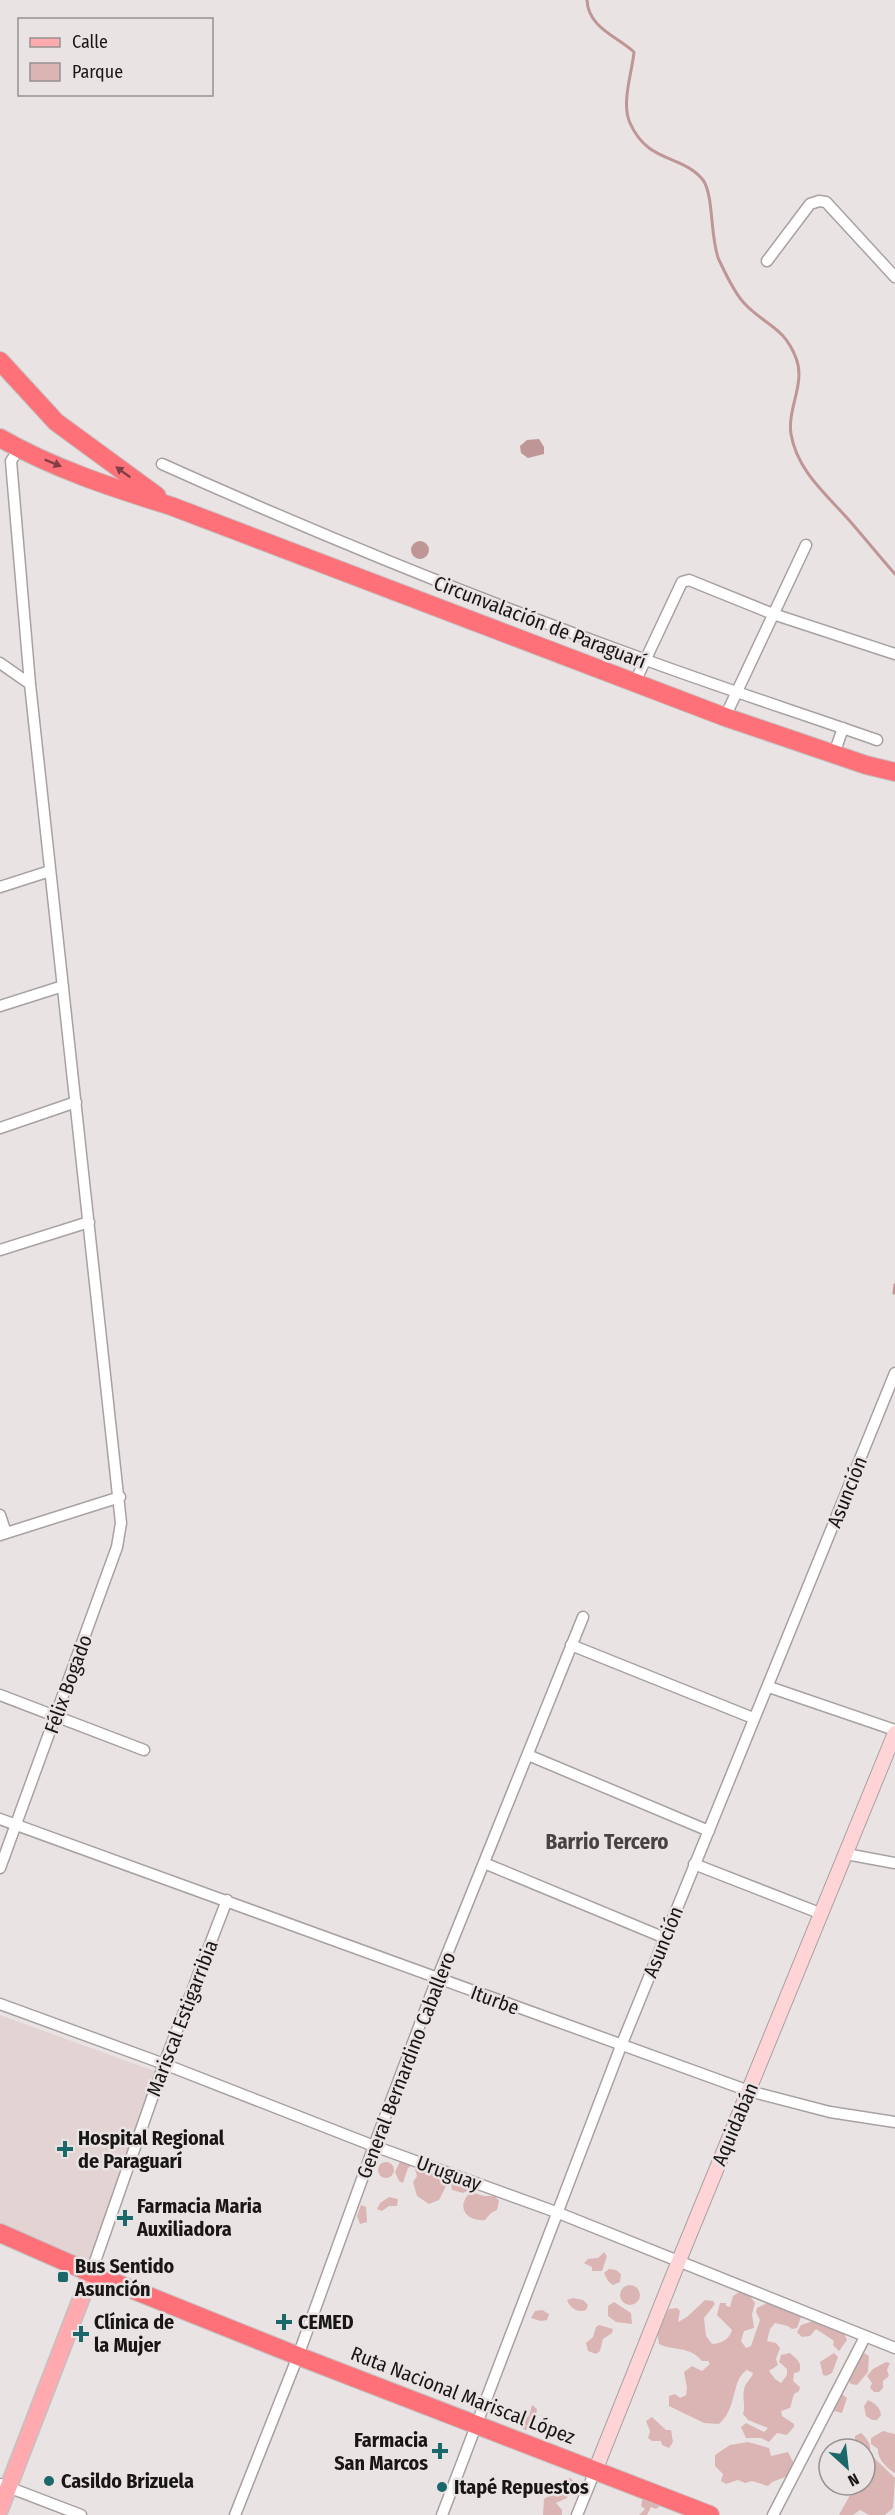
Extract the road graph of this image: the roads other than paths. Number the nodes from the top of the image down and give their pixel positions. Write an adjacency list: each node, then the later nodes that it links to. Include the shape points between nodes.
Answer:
1 (767, 261): 2 (street, via 810,204 819,201 826,202)
2 (895, 277)
3 (0, 360): 7 (highway, Circunvalación de Paraguarí, one-way to 3, via 56,422)
4 (0, 438): 5 (highway, Circunvalación de Paraguarí)
5 (19, 449): 7 (highway, Circunvalación de Paraguarí, one-way to 7); 14 (street, Félix Bogado, via 11,461)
6 (162, 464): 11 (street, via 265,510)
7 (171, 506): 13 (highway, Circunvalación de Paraguarí)
8 (806, 545): 9 (street)
9 (772, 614): 10 (street); 11 (street, via 689,580 682,582); 15 (street)
10 (895, 654)
11 (646, 660): 13 (street); 15 (street)
12 (0, 663): 14 (street)
13 (635, 682): 16 (highway, Circunvalación de Paraguarí)
14 (30, 684): 21 (street, Félix Bogado)
15 (737, 692): 16 (street); 17 (street)
16 (725, 717): 19 (highway, Circunvalación de Paraguarí)
17 (843, 728): 18 (street); 19 (street)
18 (877, 740)
19 (834, 754): 20 (highway, Circunvalación de Paraguarí)
20 (895, 772)
21 (50, 871): 22 (street); 23 (street, Félix Bogado)
22 (0, 886)
23 (63, 986): 24 (street); 25 (street, Félix Bogado)
24 (0, 1006)
25 (76, 1102): 26 (street); 27 (street, Félix Bogado)
26 (0, 1128)
27 (89, 1222): 28 (street); 30 (street, Félix Bogado)
28 (0, 1250)
29 (895, 1372): 35 (street, Asunción)
30 (120, 1497): 32 (street); 37 (street, Félix Bogado, via 117,1548)
31 (0, 1515): 32 (street)
32 (3, 1534)
33 (583, 1617): 34 (street, General Bernardino Caballero)
34 (571, 1645): 38 (street); 41 (street, General Bernardino Caballero)
35 (769, 1687): 38 (street, Asunción); 39 (street)
36 (0, 1695): 37 (street)
37 (57, 1717): 40 (street); 44 (street, Félix Bogado)
38 (753, 1718): 45 (street, Asunción)
39 (895, 1732): 42 (street, Aquidabán)
40 (144, 1750)
41 (528, 1755): 45 (street); 47 (street, General Bernardino Caballero)
42 (890, 1762): 46 (street, Aquidabán)
43 (0, 1819): 44 (street, Iturbe)
44 (17, 1825): 50 (street, Félix Bogado); 51 (street, Iturbe)
45 (710, 1831): 49 (street, Asunción)
46 (846, 1854): 48 (street); 52 (street, Aquidabán)
47 (484, 1863): 53 (street); 54 (street, General Bernardino Caballero)
48 (895, 1863)
49 (694, 1864): 52 (street); 53 (street, Asunción)
50 (0, 1868)
51 (227, 1900): 54 (street, Iturbe); 57 (street, Mariscal Estigarribia)
52 (822, 1914): 58 (street, Aquidabán)
53 (665, 1938): 56 (street, Asunción)
54 (437, 1979): 56 (street, Iturbe); 60 (street, General Bernardino Caballero)
55 (0, 2004): 57 (street, Uruguay)
56 (621, 2046): 58 (street, Iturbe); 61 (street, Asunción)
57 (164, 2064): 60 (street, Uruguay); 64 (street, Mariscal Estigarribia)
58 (749, 2091): 59 (street, Iturbe, via 830,2112); 63 (street, Aquidabán)
59 (895, 2121)
60 (374, 2146): 61 (street, Uruguay); 67 (street, General Bernardino Caballero)
61 (556, 2212): 63 (street, Uruguay); 68 (street, Asunción)
62 (0, 2234): 64 (highway, Ruta Nacional Mariscal López)
63 (678, 2263): 65 (street, Uruguay); 69 (street, Aquidabán)
64 (90, 2273): 67 (highway, Ruta Nacional Mariscal López); 70 (main road, Mariscal Estigarribia)
65 (865, 2337): 66 (street, Uruguay); 77 (street)
66 (895, 2348)
67 (298, 2356): 68 (highway, Ruta Nacional Mariscal López); 73 (street, General Bernardino Caballero)
68 (476, 2425): 69 (highway, Ruta Nacional Mariscal López); 74 (street, Asunción)
69 (595, 2471): 75 (street, Aquidabán); 76 (highway, Ruta Nacional Mariscal López)
70 (4, 2486): 71 (main road, Mariscal Estigarribia); 72 (street)
71 (0, 2509)
72 (81, 2515)
73 (236, 2515)
74 (442, 2515)
75 (577, 2515)
76 (711, 2515)
77 (773, 2515)

